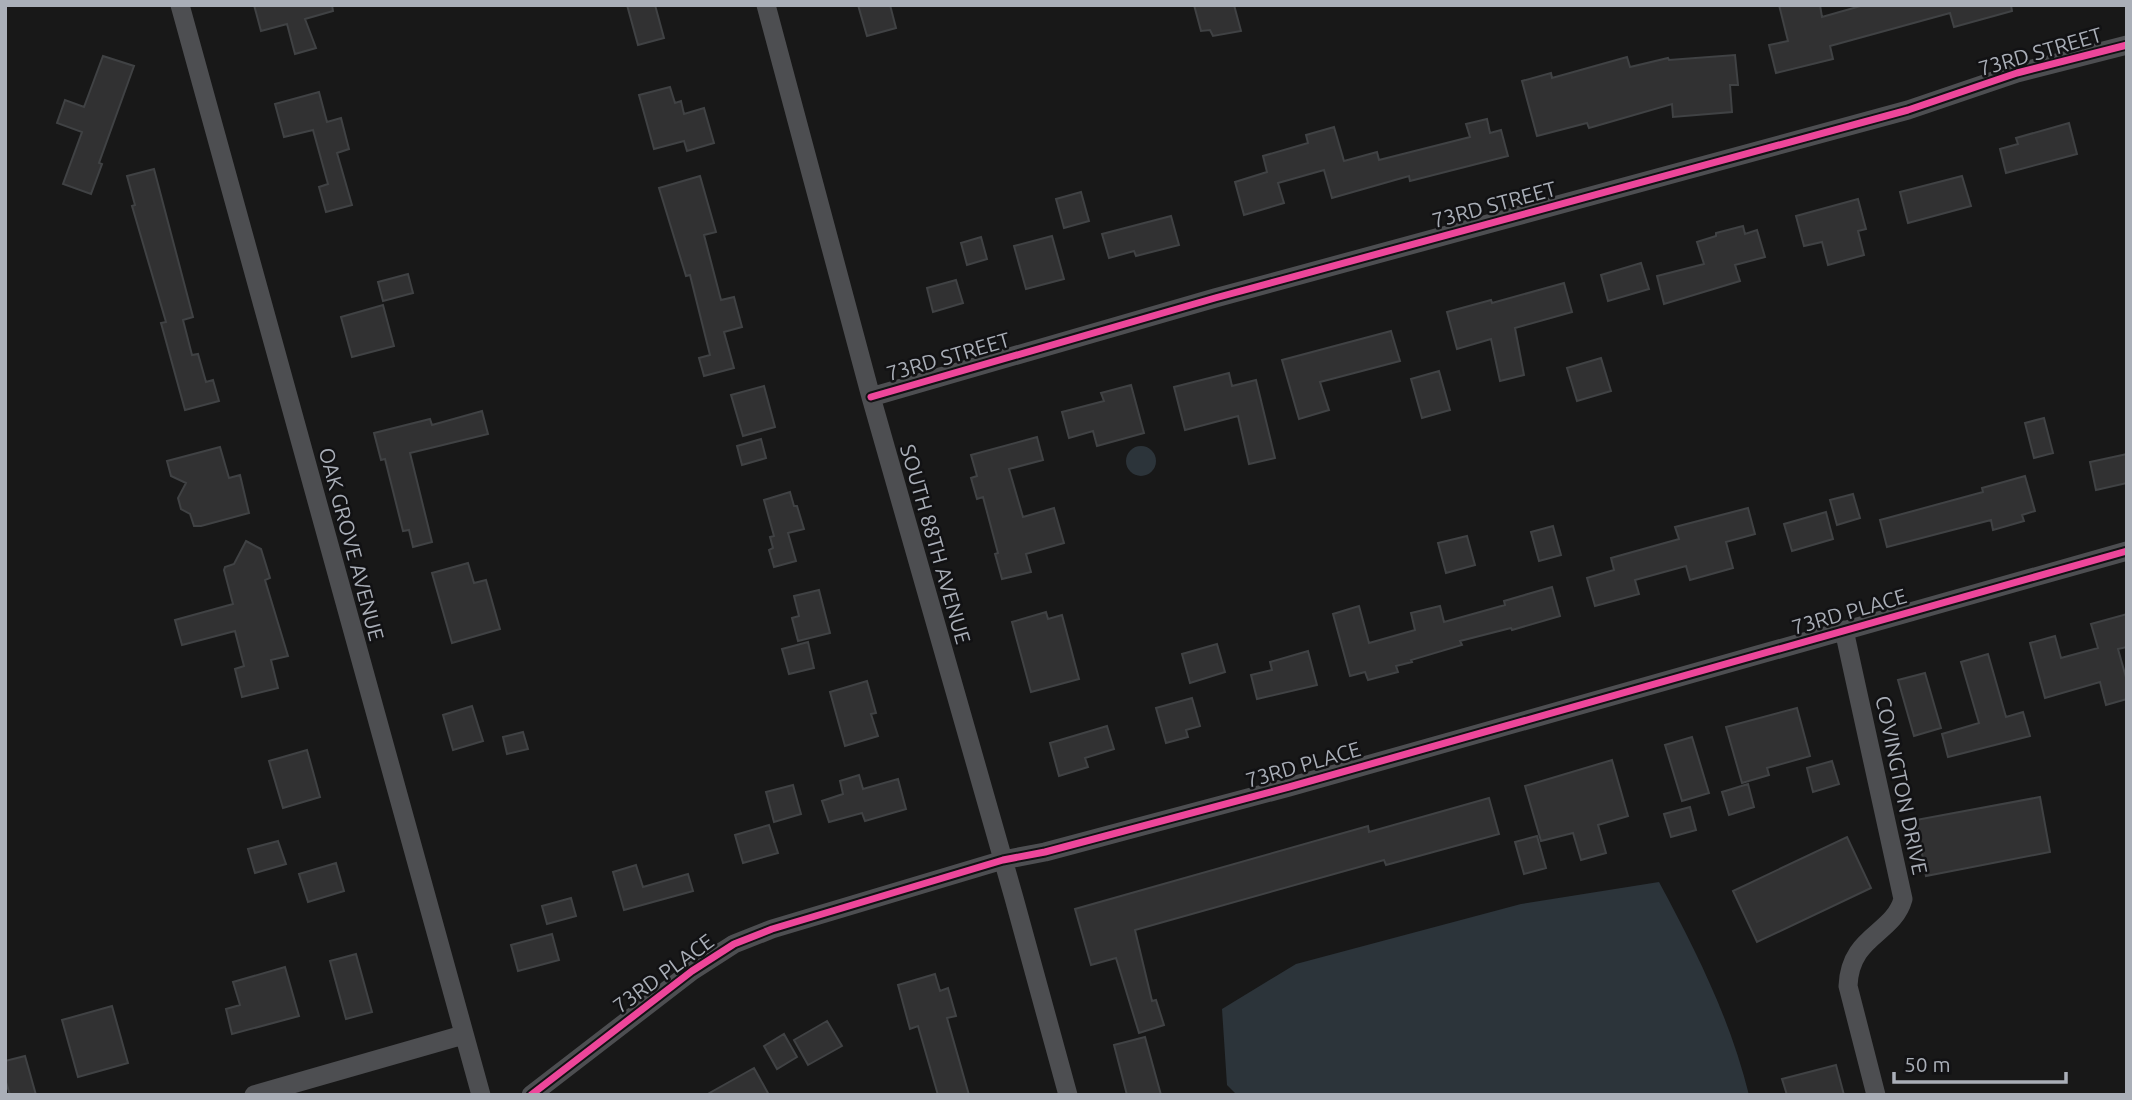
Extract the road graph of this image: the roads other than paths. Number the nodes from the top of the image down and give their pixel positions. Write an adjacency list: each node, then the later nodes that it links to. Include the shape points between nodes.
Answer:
1 (180, 5): 8 (street, OAK GROVE AVENUE)
2 (766, 5): 4 (street, SOUTH 88TH AVENUE)
3 (2127, 45): 4 (street, 73RD STREET)
4 (871, 397): 7 (street, SOUTH 88TH AVENUE)
5 (2127, 551): 6 (street, 73RD PLACE)
6 (1844, 631): 7 (street, 73RD PLACE, via 1240,800); 13 (street, COVINGTON DRIVE, via 1903,899 1898,911 1858,950 1848,977)
7 (1003, 860): 11 (street, 73RD PLACE, via 734,944); 12 (street, SOUTH 88TH AVENUE)
8 (463, 1035): 9 (street); 10 (street, OAK GROVE AVENUE)
9 (254, 1095)
10 (481, 1095)
11 (531, 1095)
12 (1068, 1095)
13 (1877, 1095)

